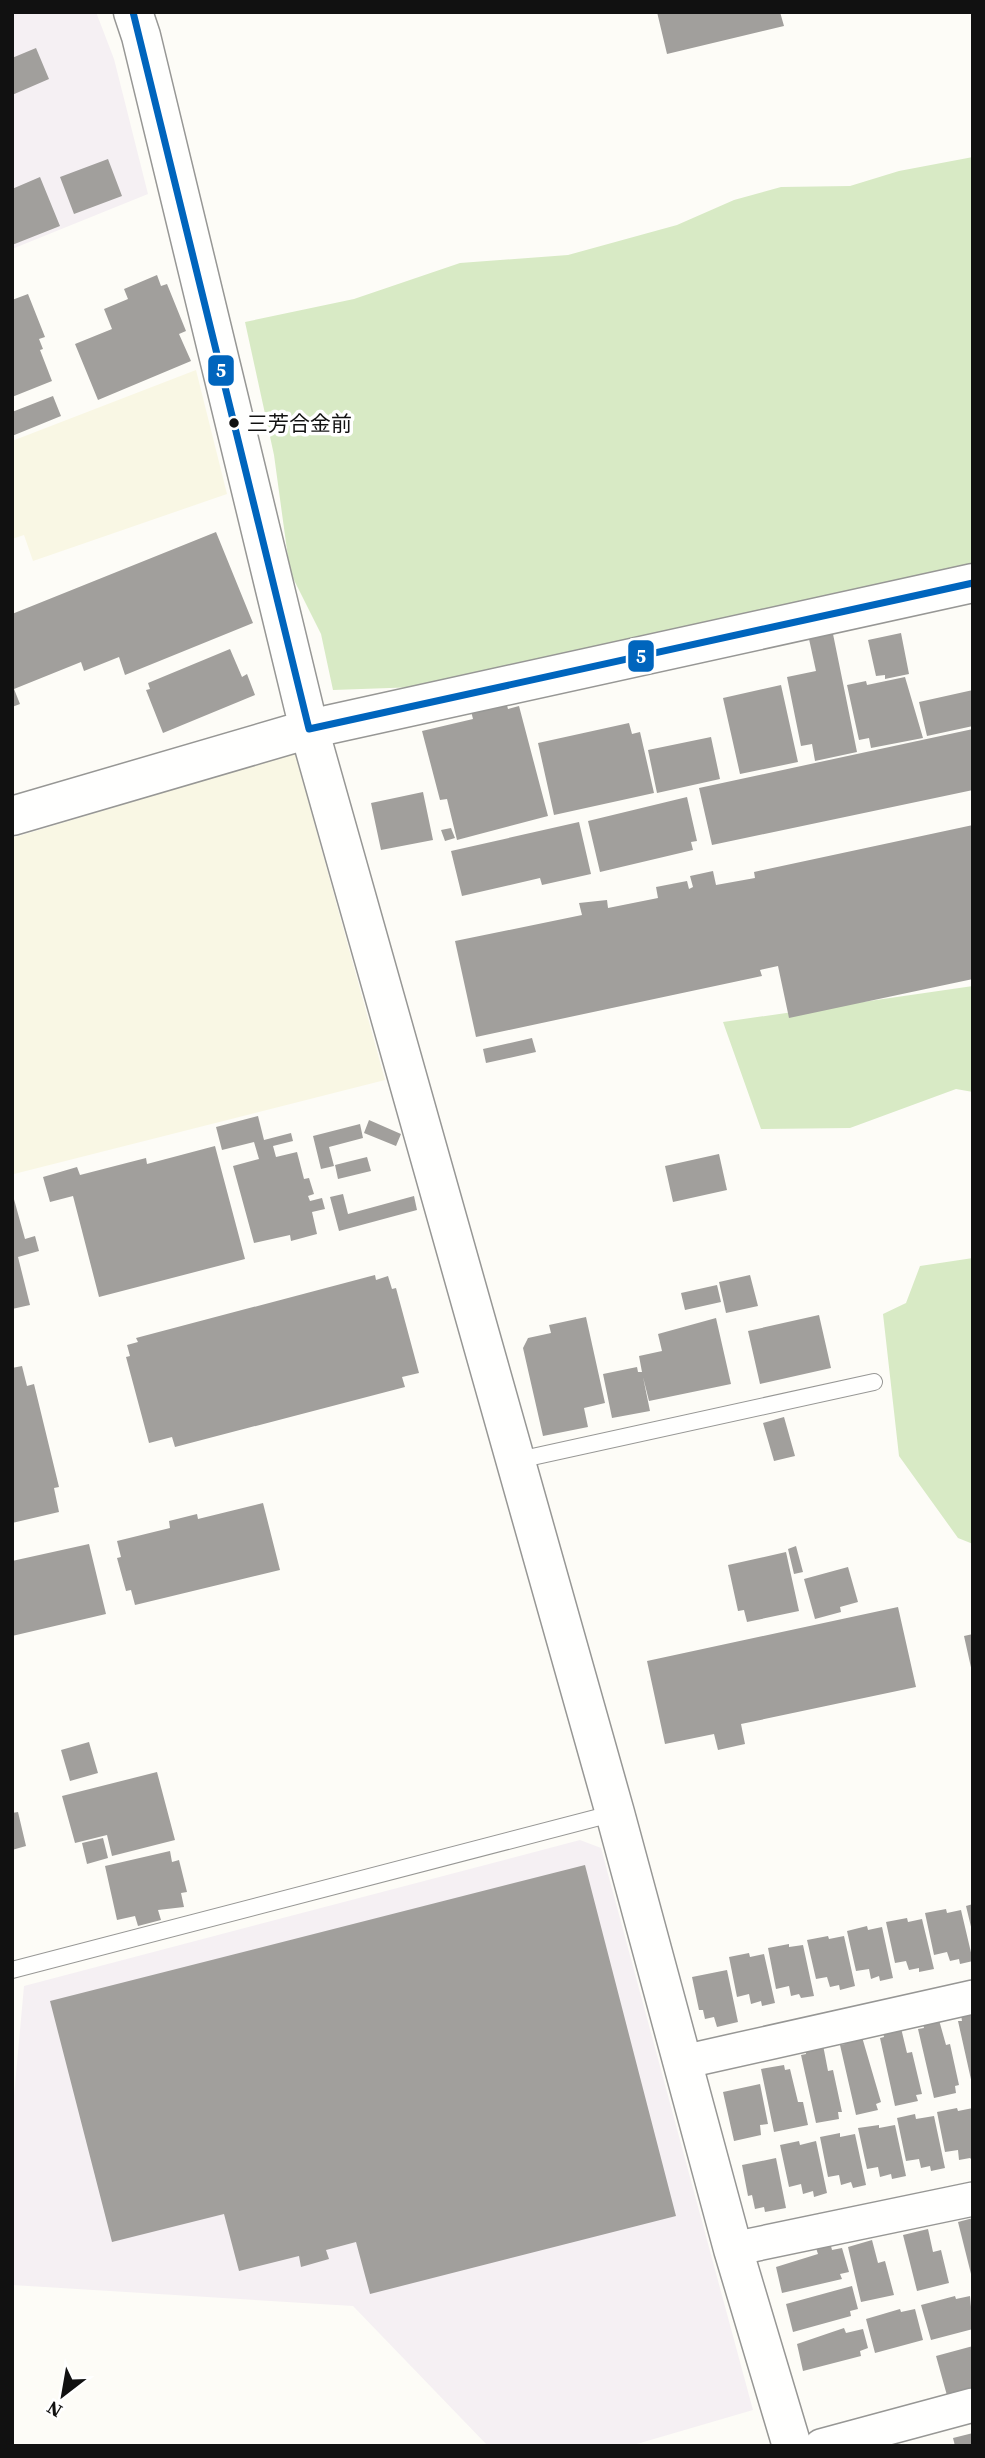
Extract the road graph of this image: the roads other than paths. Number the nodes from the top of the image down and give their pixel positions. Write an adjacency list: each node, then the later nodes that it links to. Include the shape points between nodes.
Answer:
1 (133, 12): 3 (street)
2 (973, 583): 3 (street)
3 (309, 729): 4 (street); 6 (street)
4 (12, 816)
5 (874, 1382): 6 (lane)
6 (514, 1461): 7 (street)
7 (615, 1813): 8 (lane); 10 (street)
8 (12, 1970)
9 (973, 1997): 10 (street)
10 (683, 2062): 12 (street)
11 (973, 2199): 12 (street)
12 (733, 2249): 14 (street)
13 (973, 2405): 15 (street)
14 (792, 2446)
15 (821, 2446)

